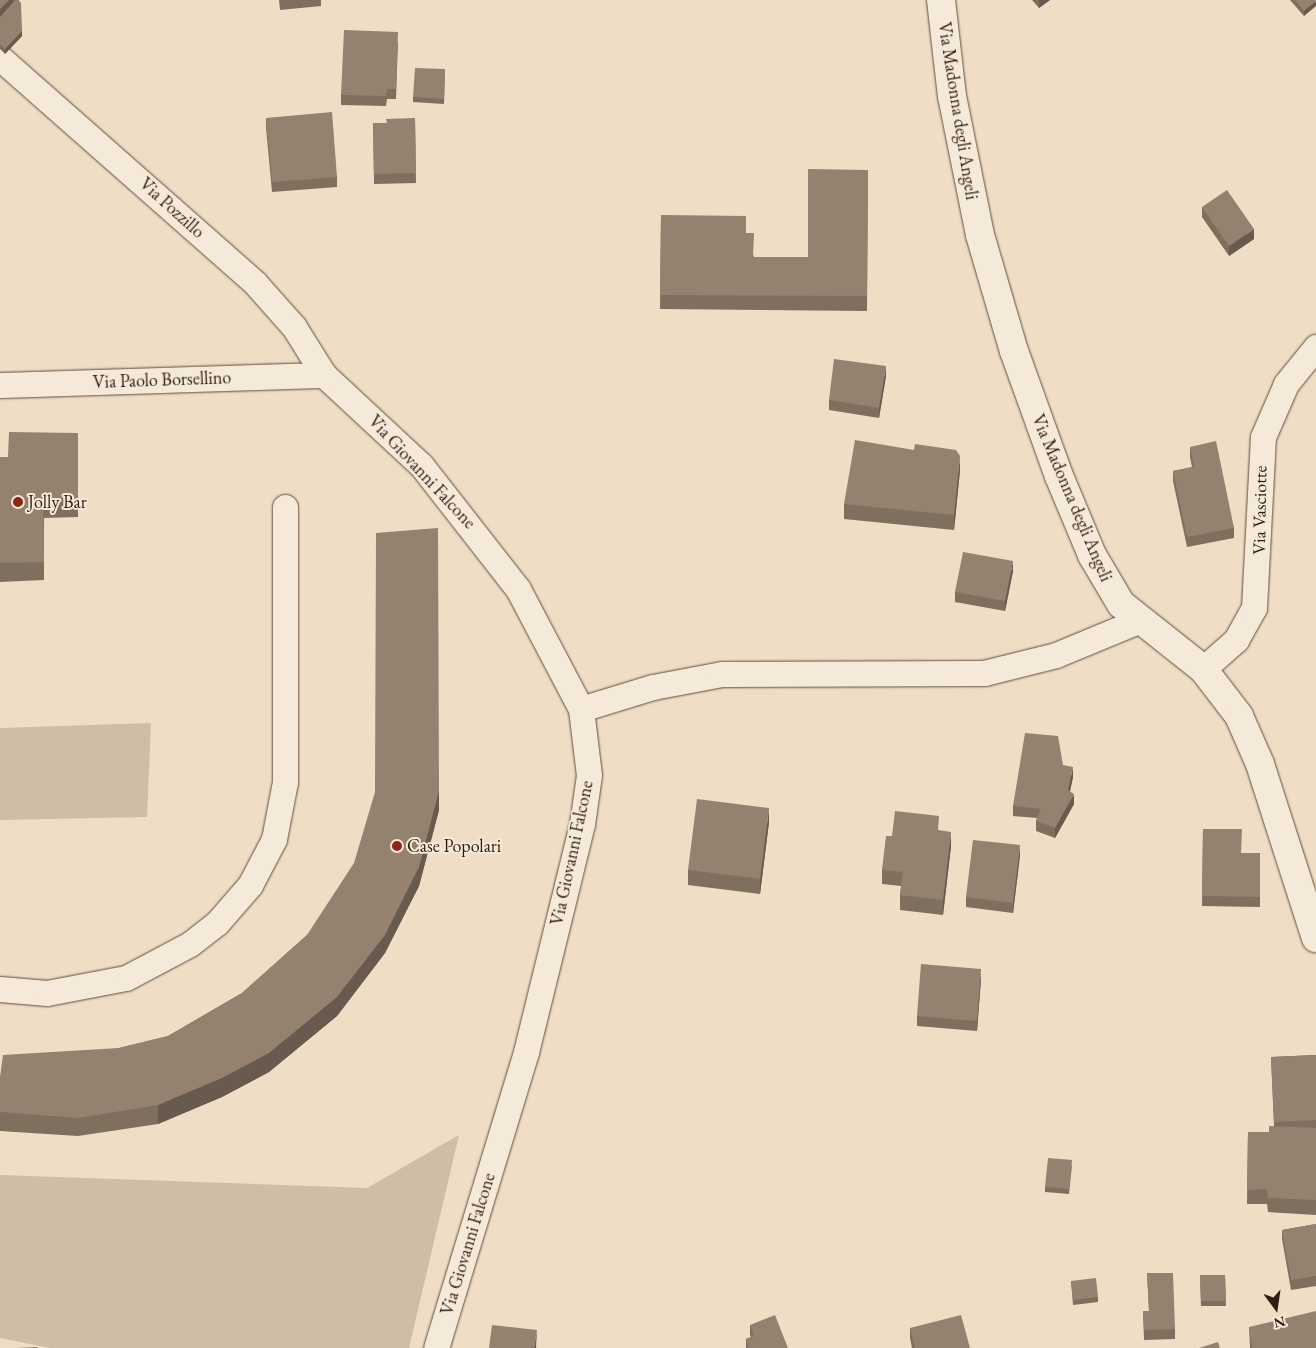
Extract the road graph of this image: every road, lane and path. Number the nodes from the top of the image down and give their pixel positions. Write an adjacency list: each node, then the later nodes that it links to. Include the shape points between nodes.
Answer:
1 (942, 0): 7 (street, Via Madonna degli Angeli, via 959,138 994,289 1037,416 1092,555 1114,594)
2 (0, 58): 4 (street, Via Pozzillo, via 265,293 302,338)
3 (1316, 347): 8 (street, Via Vasciotte, via 1286,384 1263,437 1254,608 1236,640)
4 (324, 375): 5 (street, Via Paolo Borsellino); 9 (street, Via Giovanni Falcone, via 421,465 489,546 545,632)
5 (0, 386)
6 (285, 507): 11 (street, via 285,782 274,839 250,886 224,916 190,944 126,978 47,993)
7 (1138, 621): 8 (street, Via Madonna degli Angeli); 9 (street, via 1056,655 993,671 943,676 791,670 722,674 653,687)
8 (1203, 669): 10 (street, Via Madonna degli Angeli, via 1231,702 1252,743)
9 (581, 709): 12 (street, Via Giovanni Falcone, via 589,766 582,824 526,1052)
10 (1316, 938)
11 (0, 989)
12 (436, 1348)

